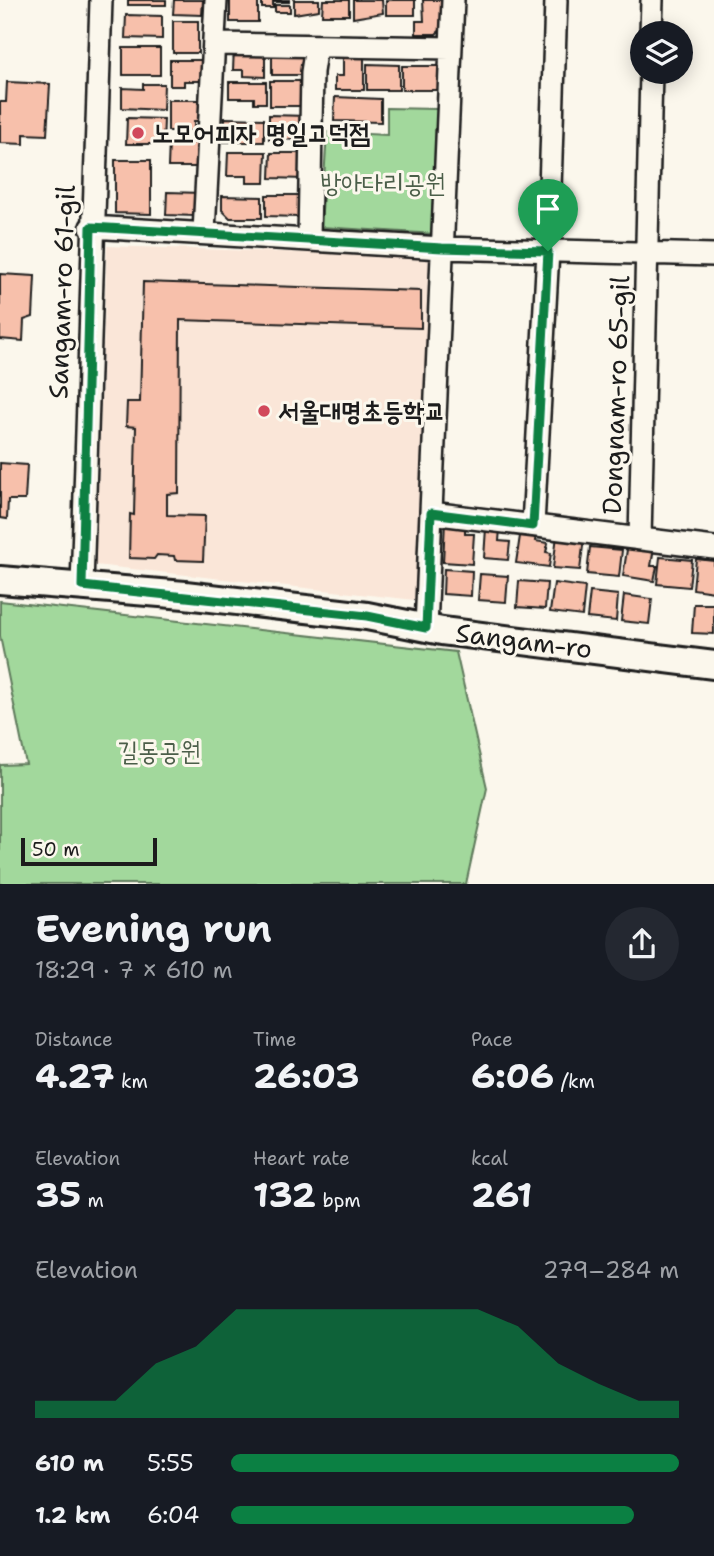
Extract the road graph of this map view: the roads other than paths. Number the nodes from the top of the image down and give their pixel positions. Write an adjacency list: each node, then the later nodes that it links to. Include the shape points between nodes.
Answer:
1 (101, 0): 11 (street, Sangam-ro 61-gil)
2 (216, 0): 7 (street)
3 (453, 0): 9 (street)
4 (556, 0): 15 (street)
5 (652, 0): 6 (street)
6 (651, 21)
7 (214, 44): 8 (street); 12 (street)
8 (316, 46): 9 (street); 13 (street)
9 (450, 48): 14 (street)
10 (651, 84): 16 (street, Dongnam-ro 65-gil)
11 (91, 227): 12 (street, Dongnam-ro 65-gil); 23 (street, Sangam-ro 61-gil)
12 (204, 232): 13 (street, Dongnam-ro 65-gil)
13 (309, 239): 14 (street, Dongnam-ro 65-gil)
14 (442, 248): 15 (street, Dongnam-ro 65-gil); 18 (street)
15 (548, 251): 16 (street, Dongnam-ro 65-gil); 19 (street)
16 (648, 254): 17 (street, Dongnam-ro 65-gil); 20 (street, Dongnam-ro 65-gil)
17 (714, 255)
18 (431, 513): 19 (street); 24 (street)
19 (533, 526): 20 (street)
20 (640, 539): 21 (street)
21 (714, 548)
22 (0, 580): 23 (street, Sangam-ro)
23 (82, 586): 24 (street, Sangam-ro, via 367,616)
24 (426, 628): 25 (street, Sangam-ro)
25 (714, 666)

